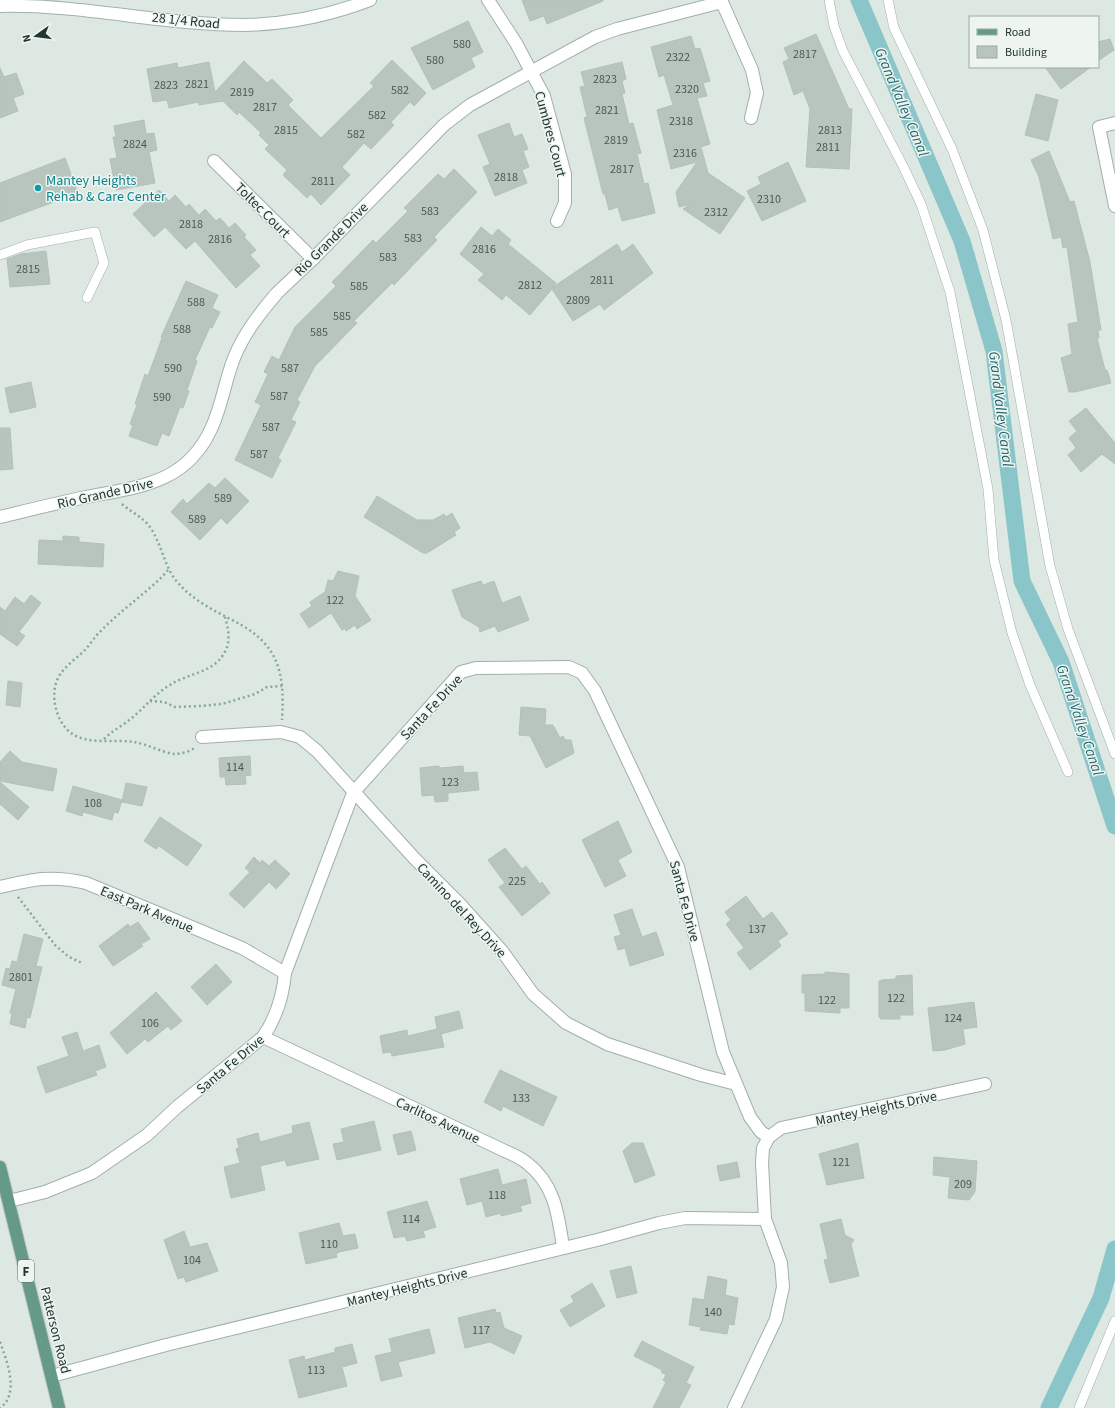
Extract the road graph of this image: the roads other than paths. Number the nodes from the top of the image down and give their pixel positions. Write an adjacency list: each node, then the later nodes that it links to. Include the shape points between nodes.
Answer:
1 (370, 0): 5 (street, 28 1/4 Road, via 296,20 246,25)
2 (488, 0): 6 (street, Cumbres Court)
3 (829, 0): 18 (lane, via 834,26 843,51 921,204 950,292 988,489 994,560 1012,633 1030,685)
4 (888, 0): 17 (lane, via 894,28 952,149 983,230 1006,320 1050,566 1068,629)
5 (7, 4)
6 (531, 71): 7 (street, Rio Grande Drive, via 595,37 617,29 722,2 752,70 757,93); 11 (street, Cumbres Court, via 544,96 565,174 565,203); 13 (street, Rio Grande Drive, via 457,113)
7 (751, 118)
8 (1115, 123): 10 (street, via 1099,127)
9 (214, 161): 13 (street, Toltec Court)
10 (1115, 206)
11 (557, 221)
12 (0, 255): 14 (lane, via 27,244 95,232 104,263)
13 (313, 259): 15 (street, Rio Grande Drive, via 277,293 256,318 234,358 211,428 198,451 178,469 156,482 119,492)
14 (87, 298)
15 (0, 517)
16 (202, 737): 19 (street, Camino del Rey Drive, via 281,732 300,737 317,751)
17 (1115, 754)
18 (1068, 772)
19 (354, 793): 21 (street, Santa Fe Drive); 23 (street, Camino del Rey Drive, via 502,951 533,994 566,1023 607,1044); 23 (street, Santa Fe Drive, via 462,672 476,668 569,667 582,674 594,691 678,867 723,1052)
20 (6, 885): 21 (street, East Park Avenue, via 38,878 63,878 86,883 242,948)
21 (285, 973): 22 (street, Santa Fe Drive, via 283,994 271,1026)
22 (263, 1037): 27 (street, Santa Fe Drive, via 177,1107 147,1135 92,1174 52,1190); 29 (street, Carlitos Avenue, via 505,1150 527,1163 544,1181 554,1200)
23 (736, 1084): 25 (street, Santa Fe Drive, via 750,1117 761,1132)
24 (985, 1084): 25 (street, Mantey Heights Drive, via 781,1128)
25 (769, 1137): 28 (street, via 763,1148 762,1163)
26 (0, 1167): 27 (main road, Patterson Road / F)
27 (9, 1201): 31 (main road, Patterson Road / F)
28 (765, 1219): 29 (street, Mantey Heights Drive, via 685,1218); 33 (street, via 781,1264 783,1287 776,1319)
29 (563, 1247): 31 (street, Mantey Heights Drive, via 166,1345)
30 (1115, 1321): 34 (lane)
31 (52, 1376): 32 (main road, Patterson Road / F)
32 (60, 1408)
33 (734, 1408)
34 (1079, 1408)

